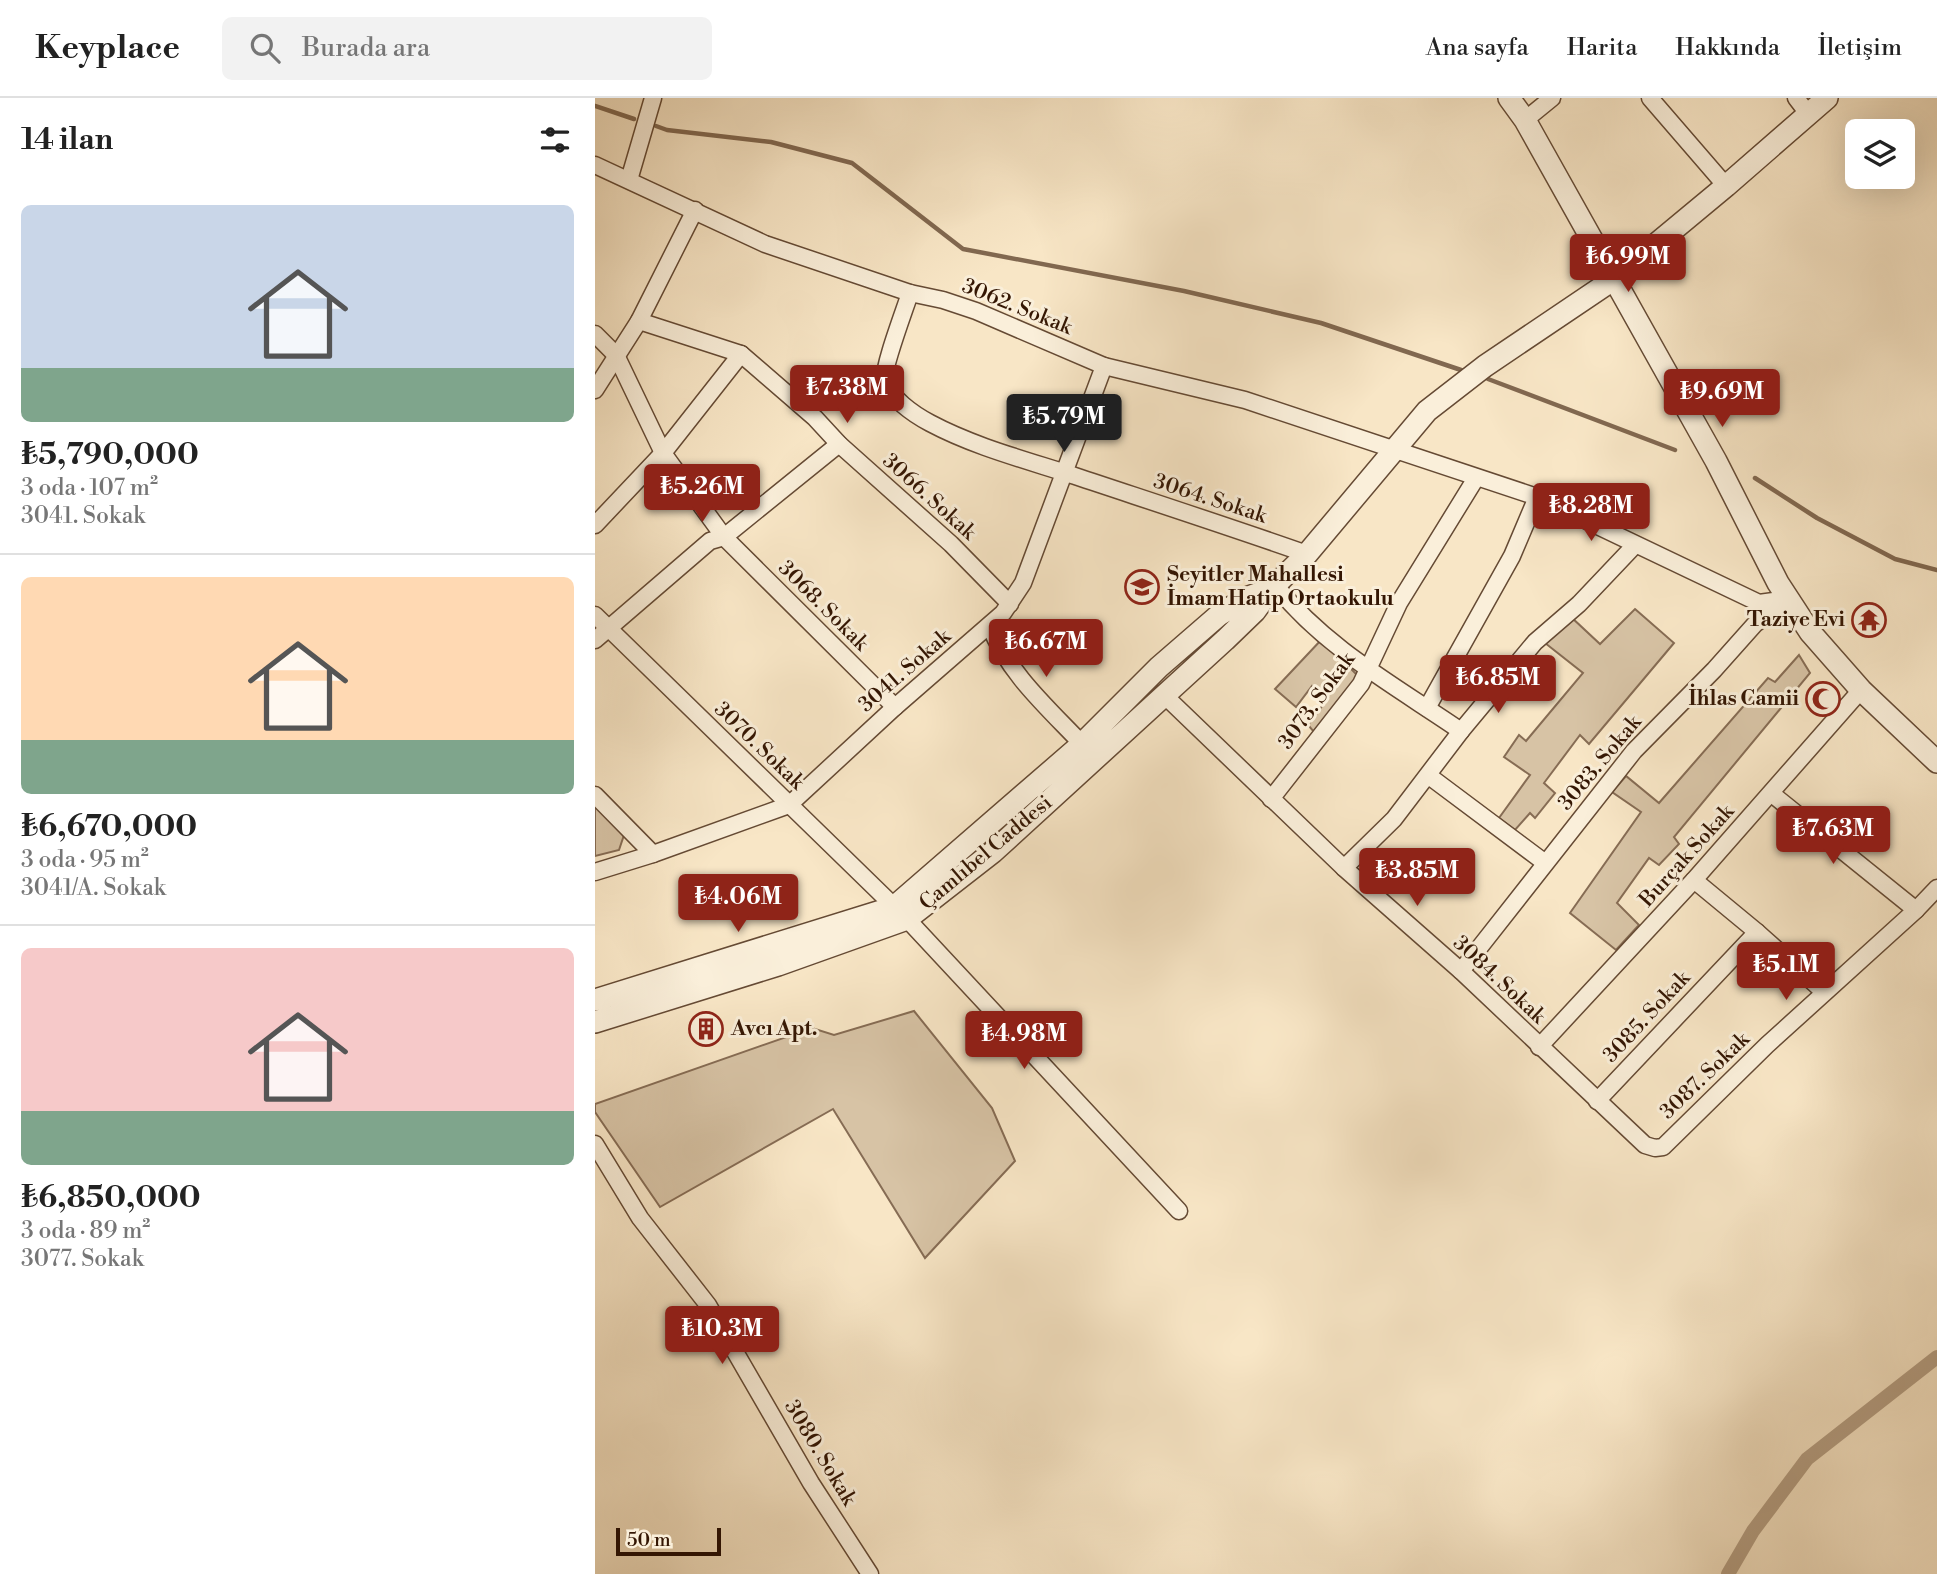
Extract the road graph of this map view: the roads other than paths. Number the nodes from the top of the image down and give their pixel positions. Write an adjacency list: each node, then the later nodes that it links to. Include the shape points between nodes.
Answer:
1 (651, 98): 10 (street)
2 (1509, 98): 8 (street)
3 (1552, 98): 8 (street)
4 (1650, 98): 11 (street)
5 (1796, 98): 7 (street)
6 (1827, 98): 7 (street, Çamlıbel Caddesi)
7 (1809, 115): 11 (street, Çamlıbel Caddesi)
8 (1525, 120): 13 (street)
9 (595, 165): 10 (street, 3062. Sokak)
10 (629, 180): 12 (street, 3062. Sokak)
11 (1726, 186): 13 (street, Çamlıbel Caddesi)
12 (695, 210): 14 (street, 3062. Sokak, via 765,244); 15 (street)
13 (1614, 279): 22 (street, Çamlıbel Caddesi, via 1485,366 1427,411); 32 (street)
14 (909, 293): 19 (street, 3062. Sokak, via 976,311); 24 (street, 3064. Sokak, via 883,377 890,392 930,423 970,442)
15 (639, 321): 17 (street, 3066. Sokak); 18 (street)
16 (595, 334): 18 (street)
17 (741, 354): 21 (street, 3066. Sokak); 23 (street)
18 (616, 355): 20 (street); 23 (street, 3068. Sokak)
19 (1104, 366): 22 (street, 3062. Sokak, via 1245,400); 24 (street, 3041. Sokak)
20 (595, 390)
21 (839, 444): 28 (street); 33 (street, 3066. Sokak, via 951,544)
22 (1393, 450): 25 (street, 3062. Sokak); 30 (street, Çamlıbel Caddesi)
23 (663, 453): 27 (street); 28 (street, 3068. Sokak)
24 (1065, 473): 30 (street, 3064. Sokak); 33 (street, 3041. Sokak, via 1023,583)
25 (1476, 478): 26 (street, 3062. Sokak); 38 (street, 3073. Sokak, via 1399,603)
26 (1537, 497): 29 (street, 3062. Sokak); 42 (street, via 1513,556)
27 (595, 525)
28 (725, 537): 36 (street, via 710,541); 41 (street, 3068. Sokak)
29 (1635, 545): 32 (street, 3062. Sokak, via 1759,603); 43 (street, via 1535,642)
30 (1307, 555): 31 (street, Çamlıbel Caddesi)
31 (1274, 587): 38 (street); 40 (street, Çamlıbel Caddesi, via 1255,611); 44 (street, Çamlıbel Caddesi, via 1219,615)
32 (1788, 599): 39 (street); 52 (street, 3083. Sokak, via 1755,624 1634,751)
33 (1010, 604): 35 (street, 3041. Sokak)
34 (595, 615): 36 (street, 3070. Sokak)
35 (989, 626): 41 (street, 3041. Sokak); 44 (street, via 998,648 1020,678)
36 (608, 627): 37 (street); 50 (street, 3070. Sokak)
37 (595, 640)
38 (1368, 669): 42 (street); 49 (street, 3073. Sokak)
39 (1861, 691): 45 (street); 47 (street, Burçak Sokak)
40 (1164, 695): 49 (street, 3084. Sokak); 58 (street, Çamlıbel Caddesi, via 993,852 924,908)
41 (895, 707): 50 (street, 3041. Sokak)
42 (1427, 708): 43 (street)
43 (1461, 731): 46 (street)
44 (1082, 744): 58 (street, Çamlıbel Caddesi)
45 (1937, 762)
46 (1429, 776): 52 (street); 53 (street, via 1395,818)
47 (1772, 794): 55 (street, Burçak Sokak); 57 (street)
48 (595, 795): 51 (street)
49 (1271, 799): 53 (street, 3084. Sokak)
50 (789, 805): 51 (street, 3041. Sokak); 58 (street, 3070. Sokak)
51 (653, 854): 54 (street, 3041. Sokak)
52 (1545, 862): 60 (street, 3083. Sokak)
53 (1344, 868): 60 (street, 3084. Sokak)
54 (595, 872)
55 (1694, 880): 59 (street); 64 (street, Burçak Sokak)
56 (1937, 888): 57 (street, 3087. Sokak)
57 (1916, 910): 61 (street, 3087. Sokak)
58 (901, 913): 62 (street, Çamlıbel Caddesi); 63 (street, Çamlıbel Caddesi, via 778,965); 68 (street, 3070. Sokak)
59 (1757, 932): 61 (street); 65 (street, 3085. Sokak)
60 (1461, 971): 64 (street, 3084. Sokak)
61 (1824, 992): 67 (street, 3087. Sokak, via 1663,1147)
62 (595, 1000)
63 (595, 1022)
64 (1539, 1047): 65 (street, 3084. Sokak)
65 (1597, 1101): 67 (street, 3084. Sokak)
66 (595, 1144): 69 (street, 3080. Sokak, via 640,1219 708,1305 811,1483)
67 (1654, 1149)
68 (1179, 1211)
69 (870, 1574)

